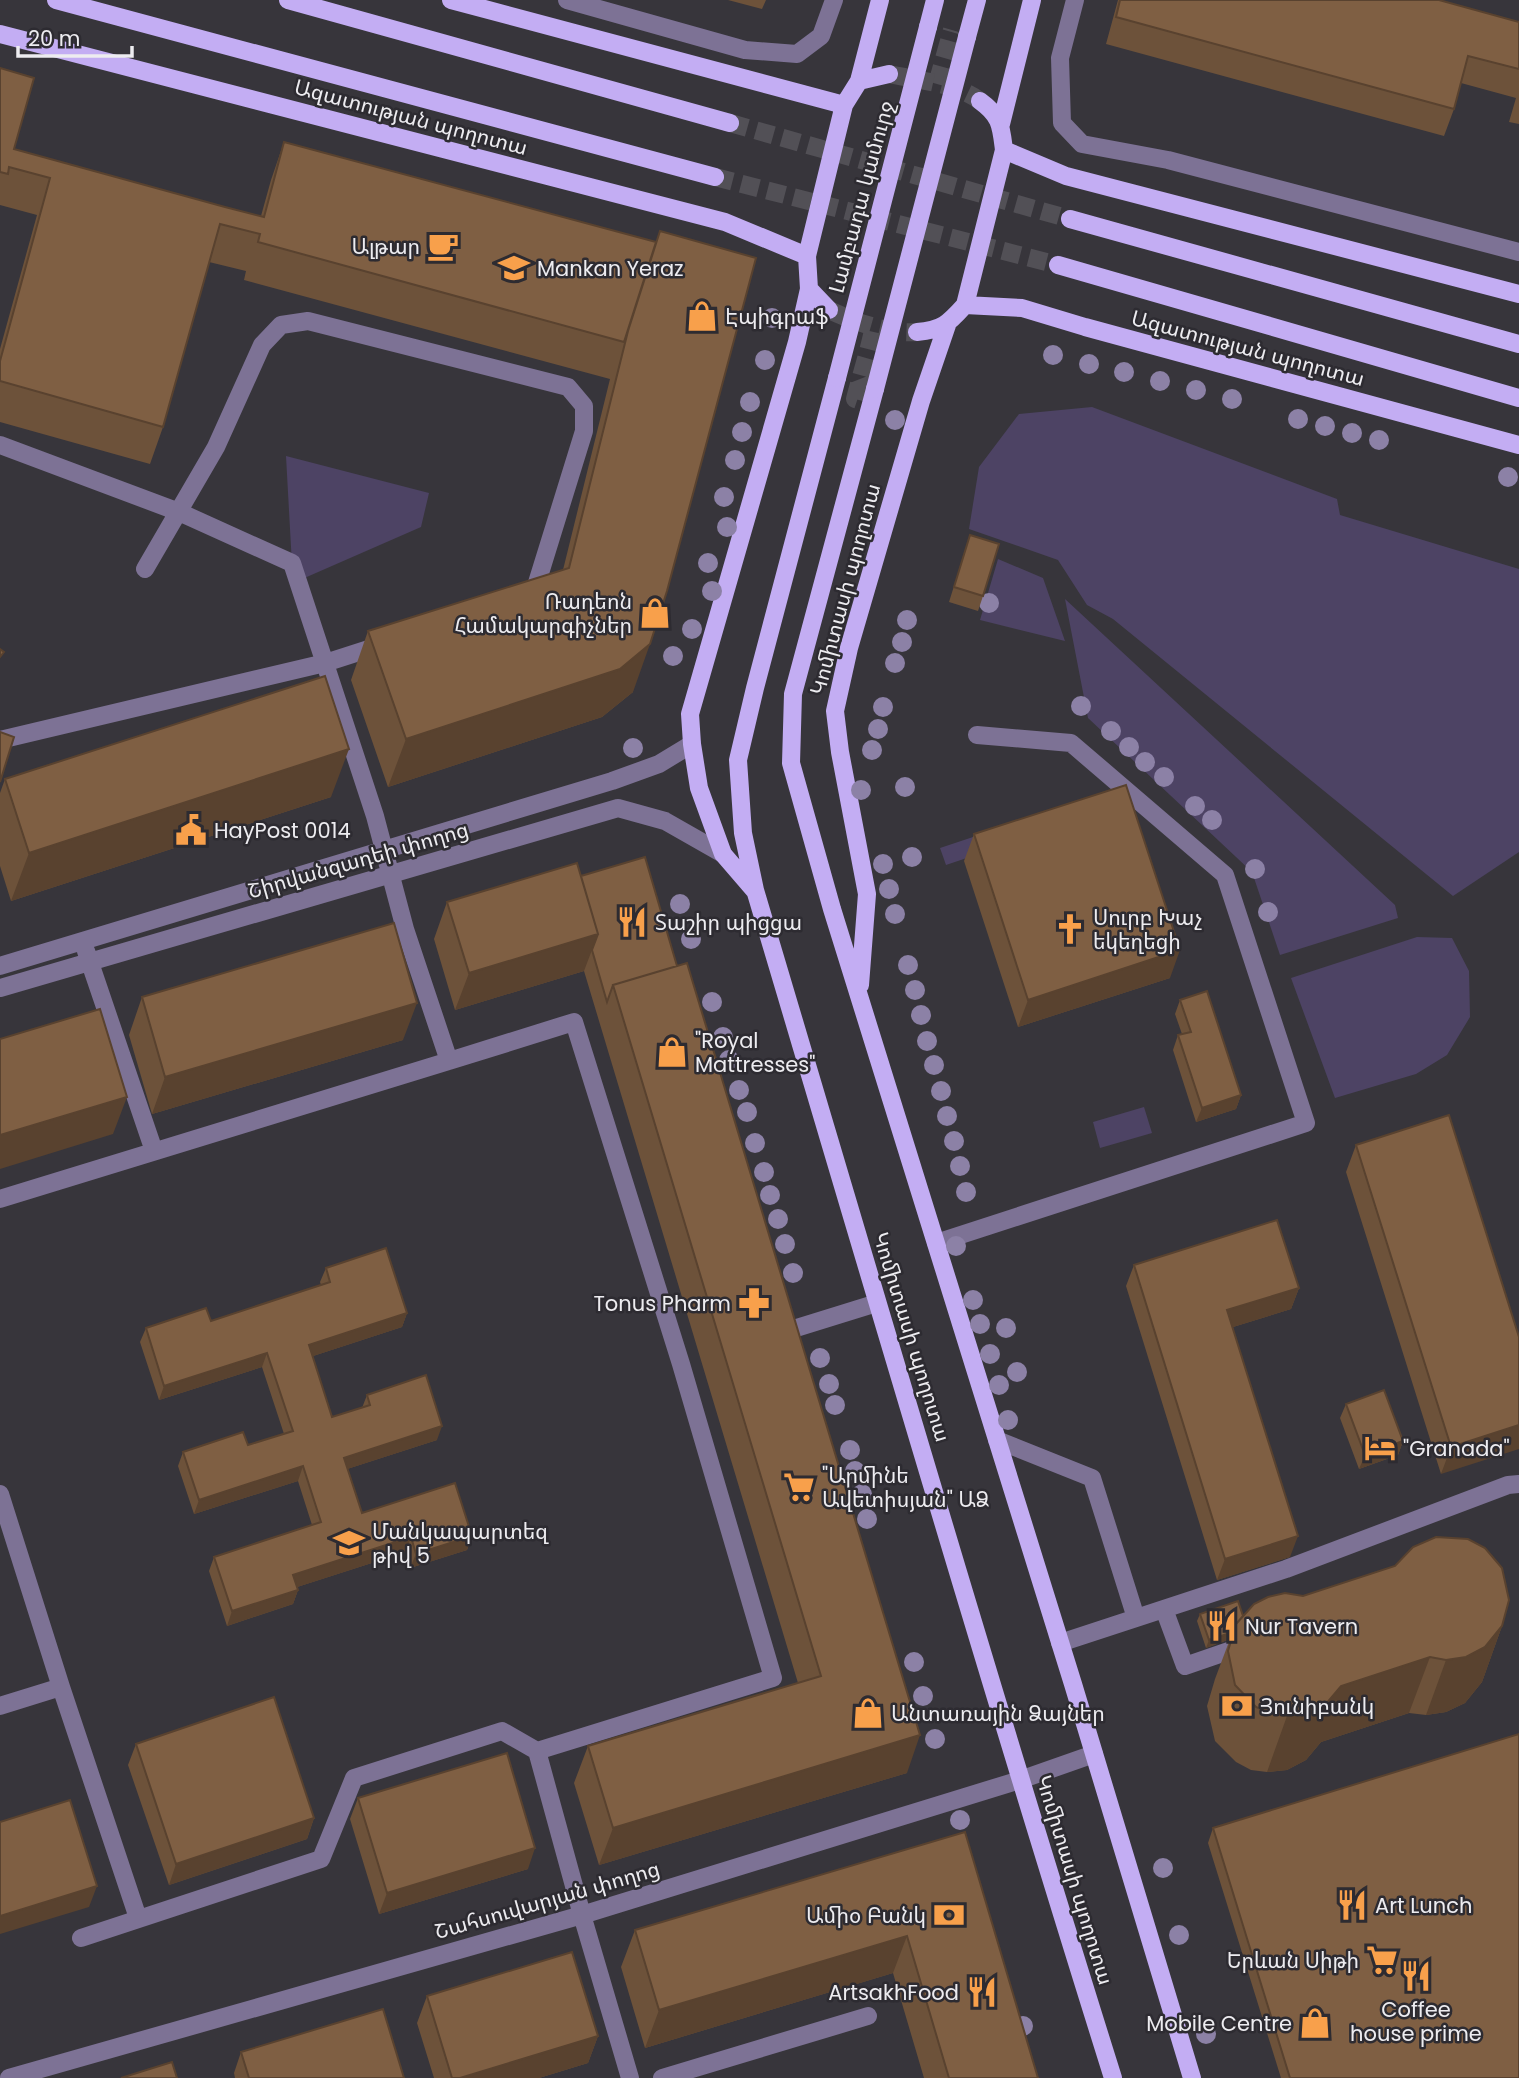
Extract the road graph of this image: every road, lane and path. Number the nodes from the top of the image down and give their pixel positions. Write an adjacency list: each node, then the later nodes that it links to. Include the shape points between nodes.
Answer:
1 (56, 0): 19 (main road, Ազատության պողոտա)
2 (288, 0): 16 (main road)
3 (451, 0): 15 (main road)
4 (567, 0): 5 (street, via 745,50 797,54 821,36)
5 (834, 0)
6 (880, 0): 13 (main road)
7 (936, 0): 31 (main road, Լամբադա կամուրջ, bridge)
8 (976, 0): 51 (main road, Կոմիտասի պողոտա, bridge, via 793,694 791,763)
9 (1032, 0): 17 (main road)
10 (1075, 0): 21 (street, via 1060,58 1062,123 1082,144 1168,160)
11 (0, 34): 22 (main road, Ազատության պողոտա, via 725,222)
12 (889, 74): 13 (main road, Լամբադա կամուրջ)
13 (859, 81): 15 (main road, Լամբադա կամուրջ)
14 (980, 102): 17 (main road)
15 (844, 105): 22 (main road, Լամբադա կամուրջ)
16 (730, 123)
17 (1001, 124): 18 (main road)
18 (1004, 150): 25 (main road, via 1079,179); 26 (main road)
19 (715, 177)
20 (1070, 219): 30 (main road)
21 (1519, 252)
22 (807, 256): 24 (main road, Լամբադա կամուրջ)
23 (1058, 265): 32 (main road, Ազատության պողոտա)
24 (809, 289): 27 (main road, Լամբադա կամուրջ); 42 (main road, Կոմիտասի պողոտա, via 690,714)
25 (1519, 295)
26 (965, 305): 28 (main road); 34 (main road, Ազատության պողոտա, via 1022,308)
27 (829, 310)
28 (947, 325): 29 (main road); 51 (main road, Կոմիտասի պողոտա, via 849,648 835,711 867,894)
29 (917, 332)
30 (1519, 344)
31 (837, 378): 46 (main road, Կոմիտասի պողոտա, via 738,760 743,833)
32 (1519, 398)
33 (0, 445): 35 (street)
34 (1519, 445)
35 (179, 512): 36 (street); 37 (street, via 216,447 262,345 281,325 308,321 568,387 584,406 584,431 536,586); 39 (street, via 292,563)
36 (145, 569)
37 (510, 603)
38 (404, 637): 39 (street)
39 (325, 663): 41 (street); 43 (street)
40 (976, 735): 55 (street, via 1070,743 1225,875 1306,1122)
41 (0, 740)
42 (692, 744): 43 (street, Շիրվանզադեի փողոց, via 659,764 612,781); 44 (main road, Կոմիտասի պողոտա, via 699,788)
43 (384, 852): 45 (street); 47 (street, Շիրվանզադեի փողոց)
44 (723, 854): 45 (street, Շիրվանզադեի փողոց, via 665,821 618,808); 46 (main road, Կոմիտասի պողոտա)
45 (391, 875): 48 (street, Շիրվանզադեի փողոց); 52 (street)
46 (755, 890): 56 (main road, Կոմիտասի պողոտա)
47 (83, 942): 48 (street); 49 (street, Շիրվանզադեի փողոց)
48 (90, 962): 50 (street, Շիրվանզադեի փողոց); 53 (street)
49 (0, 966)
50 (0, 988)
51 (859, 996): 55 (main road, Կոմիտասի պողոտա)
52 (449, 1061): 53 (street); 59 (street, via 574,1022)
53 (154, 1151): 54 (street)
54 (0, 1199)
55 (936, 1243): 60 (main road, Կոմիտասի պողոտա)
56 (877, 1303): 57 (street); 71 (main road, Կոմիտասի պողոտա)
57 (774, 1335)
58 (701, 1358): 59 (street)
59 (681, 1364): 69 (street, via 773,1678)
60 (997, 1440): 64 (street, via 1092,1478); 66 (main road, Կոմիտասի պողոտա)
61 (1519, 1484): 63 (street)
62 (0, 1494): 67 (street)
63 (1164, 1609): 64 (street); 65 (street, via 1185,1666)
64 (1136, 1618): 66 (street)
65 (1262, 1639)
66 (1060, 1643): 70 (main road, Կոմիտասի պողոտա)
67 (61, 1687): 68 (street); 73 (street)
68 (0, 1706)
69 (537, 1751): 72 (street); 73 (street, via 502,1731 354,1778 321,1859)
70 (1094, 1754): 71 (street, Շահսուվարյան փողոց); 80 (main road, Կոմիտասի պողոտա)
71 (1020, 1780): 72 (street, Շահսուվարյան փողոց); 79 (main road, Կոմիտասի պողոտա)
72 (582, 1915): 76 (street, Շահսուվարյան փողոց); 77 (street)
73 (138, 1918): 74 (street)
74 (81, 1938)
75 (868, 2016): 78 (street)
76 (9, 2078)
77 (630, 2078)
78 (662, 2078)
79 (1113, 2078)
80 (1192, 2078)

